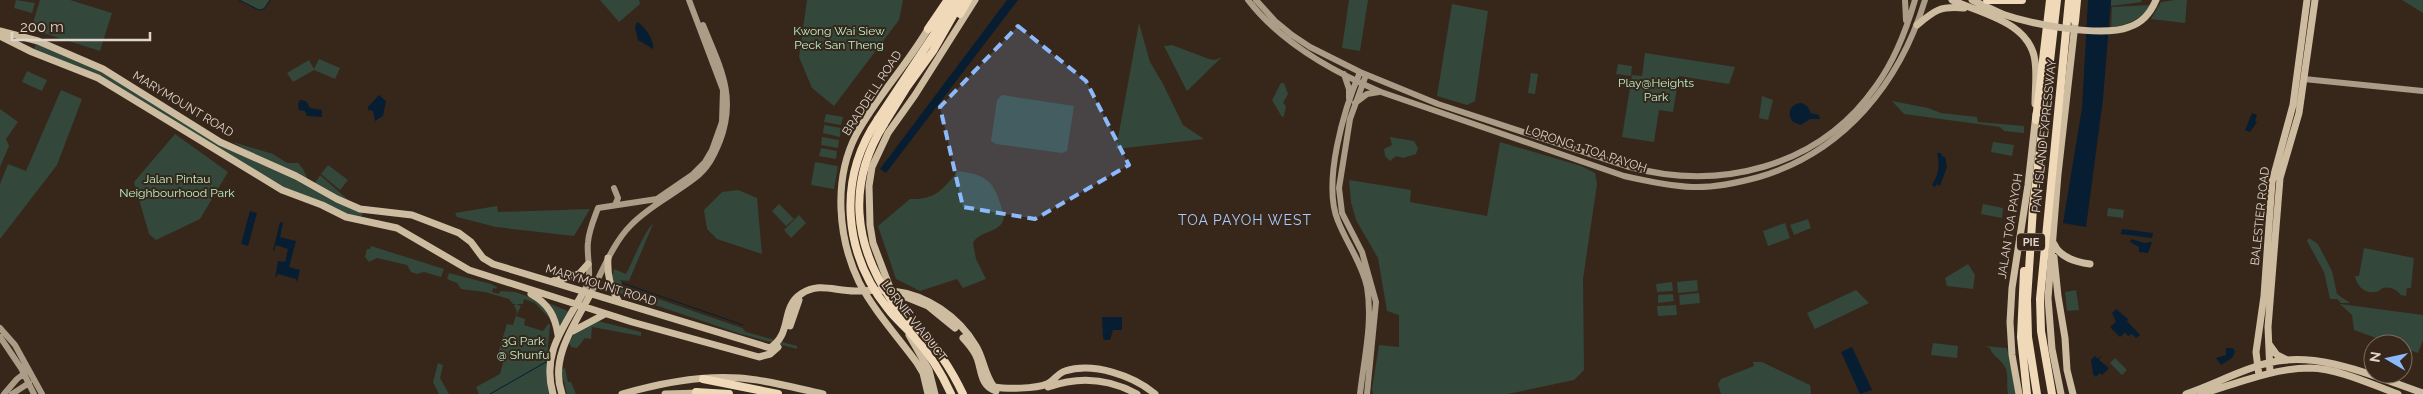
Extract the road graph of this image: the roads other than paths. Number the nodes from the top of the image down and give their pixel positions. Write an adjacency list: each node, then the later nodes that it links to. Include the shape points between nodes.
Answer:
1 (690, 0): 43 (main road, via 723,90 723,112 718,133 708,158 683,181 657,199); 47 (main road, via 726,85 728,115 722,137 707,168 634,221)
2 (946, 0): 26 (highway)
3 (953, 0): 39 (highway, BRADDELL ROAD)
4 (962, 0): 30 (highway, BRADDELL ROAD)
5 (968, 0): 30 (highway)
6 (975, 0): 53 (main road, BRADDELL ROAD, via 888,133 872,167 870,225 873,243)
7 (1248, 0): 31 (main road, LORONG 1 TOA PAYOH, via 1286,40)
8 (1256, 0): 32 (main road, LORONG 1 TOA PAYOH, via 1292,36)
9 (1905, 0): 28 (main road)
10 (1915, 0): 28 (main road, LORONG 1 TOA PAYOH)
11 (1925, 0): 25 (main road, LORONG 1 TOA PAYOH)
12 (1952, 0): 23 (main road, JALAN TOA PAYOH)
13 (1972, 0): 20 (main road, bridge, via 2002,14 2038,24 2101,31 2131,27 2145,18)
14 (1987, 0): 15 (highway)
15 (2022, 0)
16 (2050, 0): 38 (highway)
17 (2057, 0): 44 (highway, PAN-ISLAND EXPRESSWAY / PIE)
18 (2069, 0): 100 (highway, PAN-ISLAND EXPRESSWAY / PIE, via 2042,261 2041,330)
19 (2078, 0): 24 (highway)
20 (2156, 0)
21 (2307, 0): 63 (main road, BALESTIER ROAD, via 2293,105 2272,182)
22 (2314, 0): 33 (main road, BALESTIER ROAD)
23 (1972, 9): 25 (main road, via 1940,8); 38 (main road, JALAN TOA PAYOH, via 2016,28 2029,41 2035,61)
24 (2075, 21): 45 (main road)
25 (1917, 25): 41 (main road, LORONG 1 TOA PAYOH, via 1902,58 1871,104 1846,130 1801,160 1765,175 1726,185 1691,187)
26 (928, 29): 54 (main road, BRADDELL ROAD, via 856,136 846,164 842,192 843,230 848,256)
27 (0, 31): 50 (main road, MARYMOUNT ROAD, via 38,41 103,70 220,142 338,199 360,209 400,212 435,223 465,237 483,258 494,264)
28 (1904, 34): 40 (main road, LORONG 1 TOA PAYOH, via 1884,75 1854,112 1820,140 1784,160 1741,173 1709,177 1682,176)
29 (0, 36): 51 (main road, MARYMOUNT ROAD, via 98,78 282,190 346,218 397,228 469,270)
30 (933, 51): 39 (highway, BRADDELL ROAD)
31 (1344, 74): 34 (main road, LORONG 1 TOA PAYOH); 37 (main road)
32 (1363, 74): 34 (main road); 40 (main road, LORONG 1 TOA PAYOH, via 1438,104)
33 (2304, 79): 35 (main road); 62 (main road, BALESTIER ROAD, via 2298,118 2280,178)
34 (1359, 83): 36 (main road, LORONG 1 TOA PAYOH); 37 (main road)
35 (2423, 91)
36 (1381, 92): 37 (main road, via 1367,94); 41 (main road, LORONG 1 TOA PAYOH)
37 (1351, 103): 73 (main road, via 1340,131 1332,195 1337,220 1358,260 1367,289)
38 (2036, 120): 97 (main road, JALAN TOA PAYOH, via 2012,288 2012,355)
39 (881, 121): 91 (highway, LORNIE VIADUCT, bridge, via 862,142 851,185 850,212 855,242 874,291 928,354); 92 (highway, LORNIE VIADUCT, bridge, via 860,180 859,211 864,240 892,302 946,362)
40 (1626, 166): 41 (main road)
41 (1624, 176)
42 (614, 188): 43 (main road, via 618,198)
43 (615, 205): 48 (main road, via 598,208 588,236)
44 (2033, 208): 98 (highway, via 2021,301 2022,356); 99 (highway, PAN-ISLAND EXPRESSWAY / PIE, via 2027,300 2028,337)
45 (2053, 234): 46 (main road); 101 (main road, via 2049,328)
46 (2054, 244): 49 (main road, via 2066,257); 102 (main road, via 2055,278)
47 (608, 258): 52 (main road); 55 (main road, via 610,286)
48 (588, 264): 50 (main road, via 579,274); 52 (main road)
49 (2090, 264)
50 (550, 281): 52 (main road, MARYMOUNT ROAD)
51 (522, 288): 56 (main road, MARYMOUNT ROAD); 60 (main road, via 545,302)
52 (587, 292): 55 (main road, MARYMOUNT ROAD); 56 (main road)
53 (892, 292): 54 (main road, MARYMOUNT ROAD); 67 (main road, BRADDELL ROAD, via 909,334); 93 (main road, MARYMOUNT ROAD, via 928,306 949,322 972,348 984,382 994,390 1046,388 1076,380 1109,382); 94 (main road, MARYMOUNT ROAD, via 916,295 930,301 951,318 974,343 982,356 987,378 994,387 1045,385 1066,371 1094,369 1126,376)
54 (866, 294): 55 (main road, MARYMOUNT ROAD, via 823,286 810,288 793,302 779,342 770,348); 57 (main road, MARYMOUNT ROAD, via 846,295 818,290 805,295 795,309 788,335 770,354 759,357); 89 (main road, BRADDELL ROAD, via 917,363)
55 (619, 302)
56 (580, 306): 57 (main road, MARYMOUNT ROAD); 59 (main road); 60 (main road)
57 (605, 314): 59 (main road)
58 (0, 328): 69 (main road, via 15,346)
59 (570, 333): 83 (main road, via 558,374)
60 (558, 335): 76 (main road, via 550,360)
61 (0, 337): 69 (main road)
62 (2268, 342): 64 (main road, via 2277,355); 65 (main road, BALESTIER ROAD)
63 (2256, 352): 66 (main road, BALESTIER ROAD); 71 (main road, via 2249,366)
64 (2288, 361): 65 (main road); 68 (main road); 78 (main road, via 2332,364)
65 (2270, 362): 66 (main road); 70 (main road, BALESTIER ROAD)
66 (2257, 366): 71 (main road); 72 (main road, BALESTIER ROAD)
67 (929, 370): 89 (main road, BRADDELL ROAD); 90 (main road)
68 (2300, 370): 70 (main road); 105 (main road, via 2309,368 2334,372)
69 (26, 372): 75 (main road); 79 (main road)
70 (2270, 373): 72 (main road)
71 (2240, 374): 103 (main road)
72 (2259, 376): 104 (main road)
73 (1366, 378): 95 (main road); 96 (main road)
74 (703, 379): 84 (main road, via 658,384); 87 (highway); 88 (main road, via 740,378)
75 (31, 382): 80 (main road); 81 (main road); 82 (main road)
76 (552, 393)
77 (700, 393): 85 (main road); 86 (highway)
78 (2418, 393)
79 (4, 394)
80 (12, 394)
81 (34, 394)
82 (42, 394)
83 (562, 394)
84 (622, 394)
85 (666, 394)
86 (729, 394)
87 (778, 394)
88 (822, 394)
89 (930, 394)
90 (941, 394)
91 (951, 394)
92 (963, 394)
93 (1136, 394)
94 (1155, 394)
95 (1360, 394)
96 (1367, 394)
97 (2019, 394)
98 (2027, 394)
99 (2037, 394)
100 (2052, 394)
101 (2061, 394)
102 (2073, 394)
103 (2186, 394)
104 (2201, 394)
105 (2398, 394)

